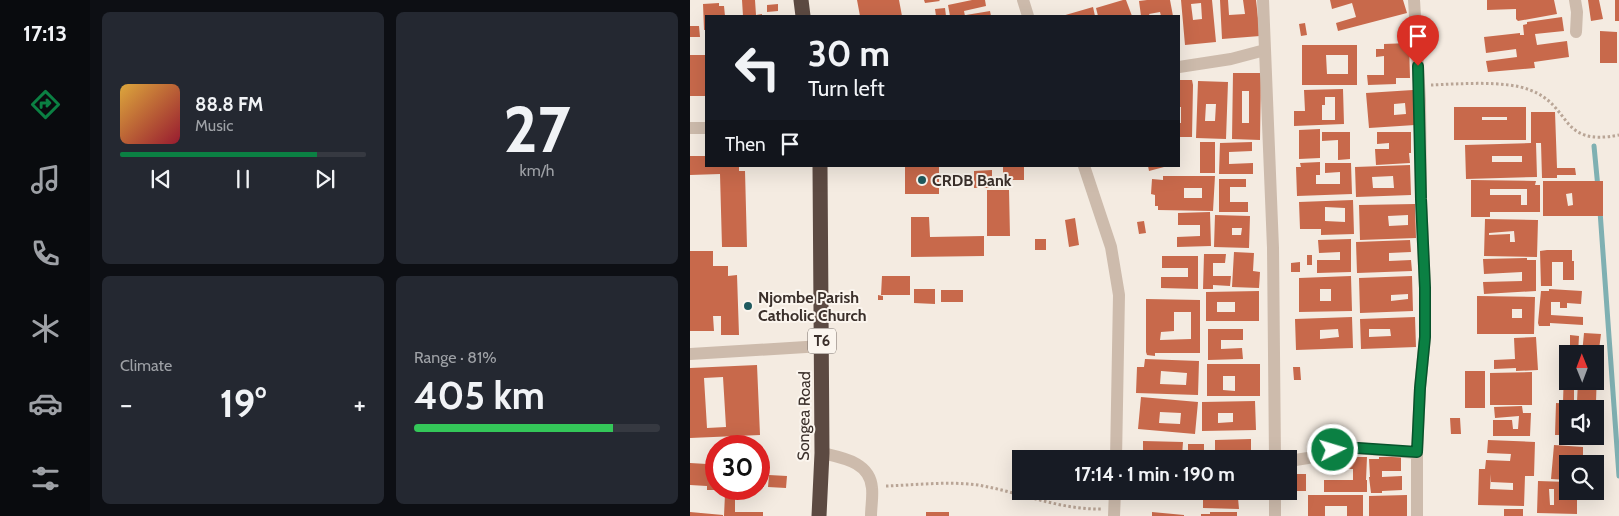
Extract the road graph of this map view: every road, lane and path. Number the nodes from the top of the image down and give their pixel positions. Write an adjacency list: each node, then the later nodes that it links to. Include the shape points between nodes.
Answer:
1 (801, 0): 6 (highway)
2 (1023, 0): 7 (street)
3 (1263, 0): 9 (street)
4 (1414, 0): 11 (street)
5 (1575, 0): 8 (street)
6 (803, 15)
7 (1028, 15)
8 (1576, 32)
9 (1264, 50): 10 (street); 20 (street, via 1273,248)
10 (1180, 67)
11 (1419, 85): 14 (path, via 1506,86 1531,90 1552,103 1579,133 1591,137); 22 (street, via 1425,337)
12 (690, 128): 13 (street)
13 (705, 128)
14 (1619, 135)
15 (820, 167): 17 (highway, Songea Road / T6)
16 (1084, 167): 19 (street, via 1111,247 1119,295)
17 (822, 346): 18 (street); 21 (highway, Songea Road / T6)
18 (690, 354)
19 (1116, 450)
20 (1275, 450)
21 (822, 452): 24 (street, via 850,460 866,470); 27 (highway, Songea Road / T6)
22 (1417, 452): 23 (street, via 1343,447); 30 (street)
23 (1297, 460)
24 (873, 487): 26 (path, via 976,485 1078,508); 28 (street)
25 (1275, 500): 29 (street)
26 (1114, 512)
27 (819, 516)
28 (871, 516)
29 (1275, 516)
30 (1417, 516)

